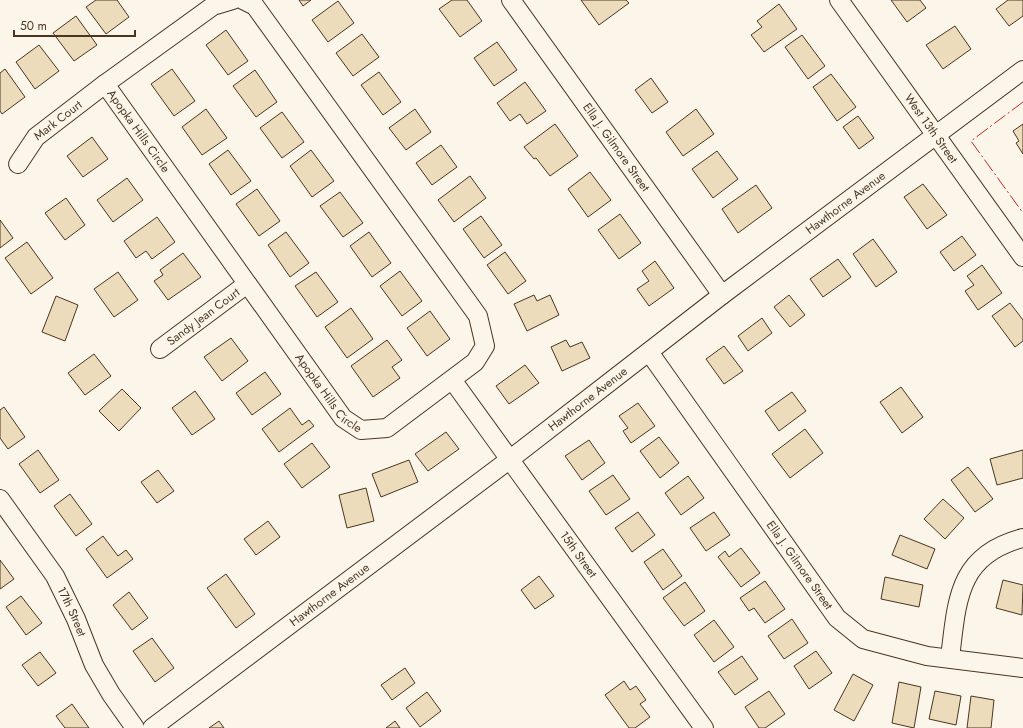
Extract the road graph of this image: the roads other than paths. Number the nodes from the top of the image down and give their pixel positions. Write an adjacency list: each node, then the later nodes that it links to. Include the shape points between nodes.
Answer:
1 (233, 0): 6 (street, Apopka Hills Circle, via 213,6)
2 (243, 0): 14 (street, Apopka Hills Circle, via 255,6 478,316 485,346 475,362)
3 (511, 0): 11 (street, Ella J. Gilmore Street)
4 (839, 0): 7 (street, West 13th Street)
5 (1023, 70): 7 (street, Hawthorne Avenue)
6 (105, 84): 8 (street, Mark Court, via 36,137); 10 (street, Apopka Hills Circle)
7 (936, 136): 9 (street, West 13th Street); 11 (street, Hawthorne Avenue)
8 (18, 164)
9 (1023, 257)
10 (247, 284): 12 (street, Sandy Jean Court); 14 (street, Apopka Hills Circle, via 343,418 361,430 387,428)
11 (722, 295): 13 (street, Hawthorne Avenue)
12 (160, 349)
13 (649, 352): 15 (street, Hawthorne Avenue); 18 (street, Ella J. Gilmore Street, via 837,618 863,640 927,656)
14 (453, 380): 15 (street, 15th Street)
15 (509, 460): 21 (street, Hawthorne Avenue); 22 (street, 15th Street)
16 (0, 499): 20 (street, 17th Street, via 56,576 94,665)
17 (1023, 538): 18 (street, via 1005,542 989,551 965,579 958,599)
18 (950, 658): 19 (street, Ella J. Gilmore Street)
19 (1023, 668)
20 (135, 728)
21 (152, 728)
22 (704, 728)

